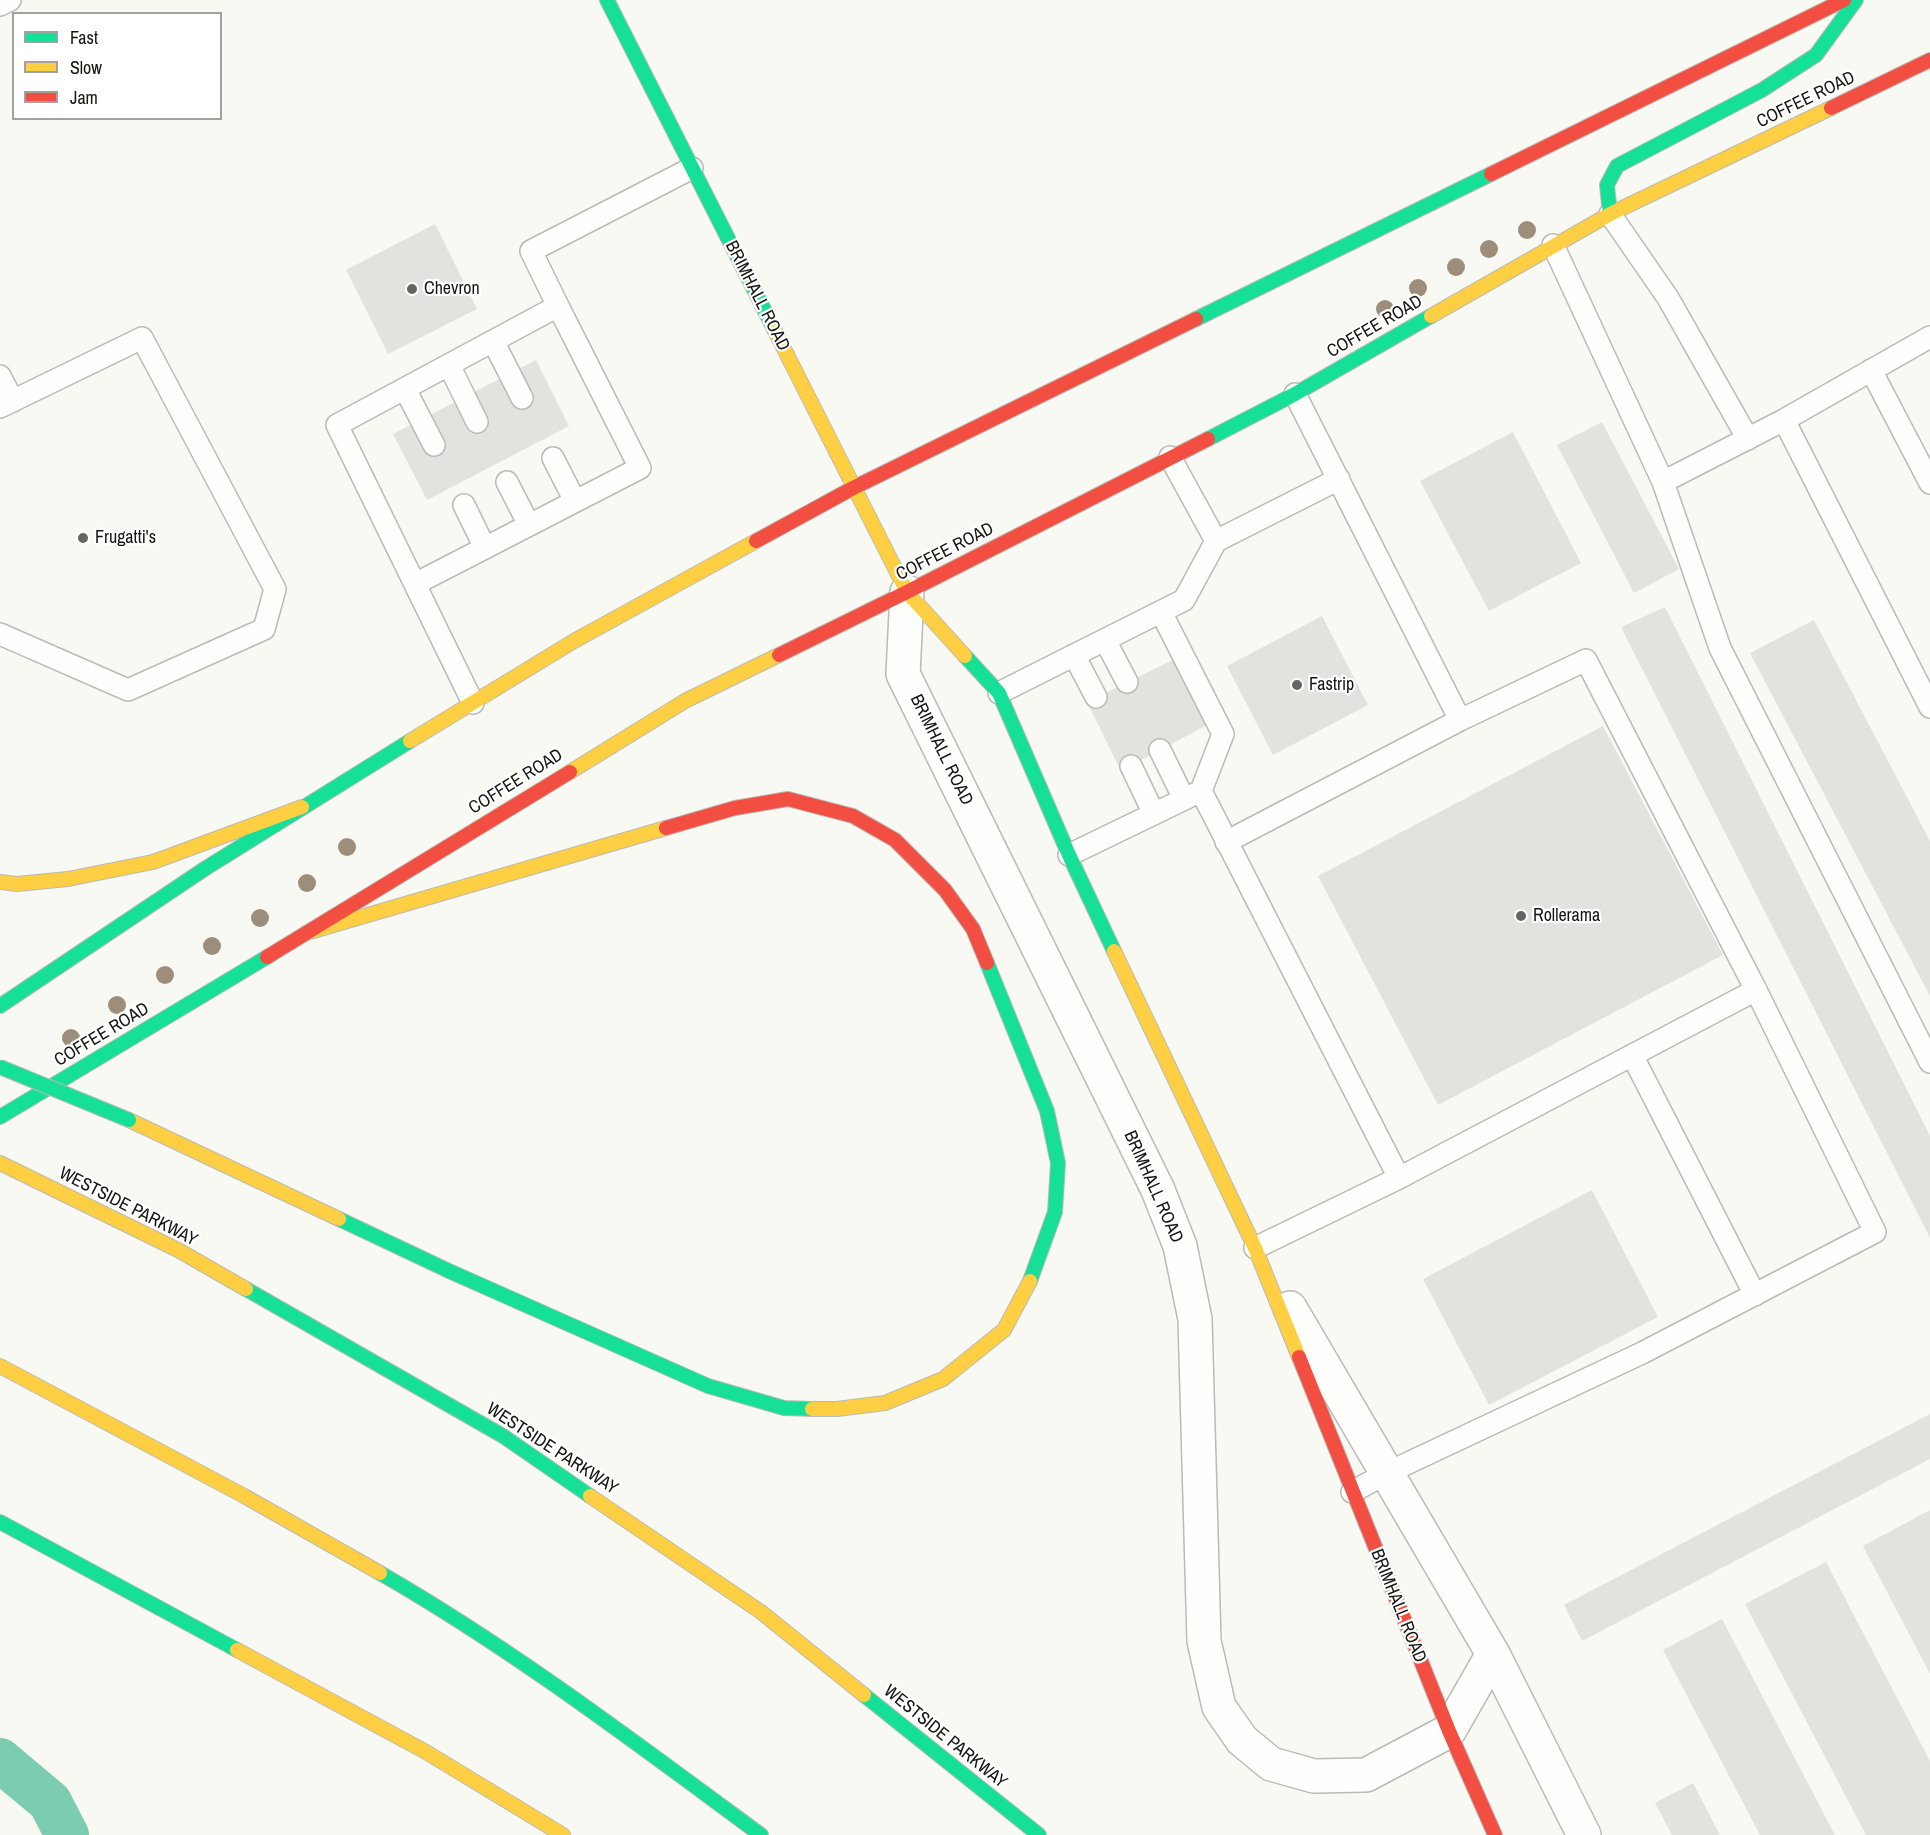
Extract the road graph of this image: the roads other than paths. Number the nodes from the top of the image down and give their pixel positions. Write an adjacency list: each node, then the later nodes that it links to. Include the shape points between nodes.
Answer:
1 (10, 0): 5 (lane)
2 (607, 0): 7 (main road, BRIMHALL ROAD)
3 (1844, 0): 30 (main road)
4 (1856, 0): 8 (main road, via 1816,55 1761,90 1617,166 1607,185)
5 (0, 5)
6 (1930, 60): 8 (main road, COFFEE ROAD)
7 (692, 168): 10 (lane, via 531,250); 30 (main road, BRIMHALL ROAD)
8 (1610, 214): 9 (main road, COFFEE ROAD); 22 (lane, via 1668,298)
9 (1553, 245): 17 (main road, COFFEE ROAD); 28 (lane)
10 (558, 306): 12 (lane); 31 (lane, via 640,468)
11 (1930, 337): 14 (lane)
12 (493, 341): 13 (lane); 18 (lane)
13 (448, 365): 16 (lane); 21 (lane)
14 (1871, 370): 20 (lane); 29 (lane)
15 (0, 376): 19 (lane)
16 (405, 389): 23 (lane); 36 (lane, via 337,425)
17 (1295, 393): 24 (main road, COFFEE ROAD); 26 (lane)
18 (522, 398)
19 (6, 404): 39 (lane, via 142,338 275,589 264,629 128,690)
20 (1784, 420): 22 (lane); 46 (lane)
21 (477, 422)
22 (1748, 440): 28 (lane)
23 (434, 444)
24 (1170, 457): 34 (lane); 37 (main road, COFFEE ROAD)
25 (553, 458): 31 (lane)
26 (1339, 479): 34 (lane); 47 (lane)
27 (507, 482): 33 (lane)
28 (1663, 482): 60 (lane, via 1720,648)
29 (1930, 483)
30 (853, 488): 37 (main road, BRIMHALL ROAD); 45 (main road, via 574,641)
31 (574, 501): 33 (lane)
32 (464, 505): 35 (lane)
33 (529, 525): 35 (lane)
34 (1216, 542): 38 (lane, via 1184,600)
35 (485, 548): 36 (lane)
36 (415, 584): 45 (lane)
37 (907, 592): 43 (main road, BRIMHALL ROAD); 56 (main road, COFFEE ROAD, via 685,701); 72 (street, BRIMHALL ROAD, via 903,674 1158,1190 1180,1246 1195,1319 1204,1641 1219,1707 1242,1740 1271,1764 1314,1776 1366,1775)
38 (1161, 612): 40 (lane); 50 (lane, via 1223,734)
39 (0, 634)
40 (1105, 640): 41 (lane); 42 (lane)
41 (1074, 655): 43 (lane); 44 (lane)
42 (1127, 682)
43 (999, 693): 54 (main road, BRIMHALL ROAD)
44 (1096, 697)
45 (473, 703): 51 (main road)
46 (1930, 707)
47 (1460, 720): 53 (lane); 57 (lane, via 1586,660)
48 (1160, 750): 50 (lane)
49 (1131, 766): 52 (lane)
50 (1193, 795): 52 (lane); 53 (lane)
51 (302, 807): 55 (main road, via 153,862 68,879); 58 (main road)
52 (1154, 814): 54 (lane)
53 (1226, 842): 64 (lane)
54 (1070, 855): 65 (main road, BRIMHALL ROAD)
55 (0, 882)
56 (306, 933): 61 (main road, bridge, via 735,808 788,799 854,816 894,840 945,890 973,929 1047,1111 1058,1163 1055,1212 1032,1277 1004,1330 943,1379 885,1403 837,1409 784,1408 708,1386 449,1271 129,1120); 62 (main road, COFFEE ROAD)
57 (1756, 990): 59 (lane); 66 (lane, via 1875,1232)
58 (0, 1006)
59 (1632, 1055): 64 (lane); 66 (lane)
60 (1930, 1062)
61 (0, 1067)
62 (0, 1117)
63 (0, 1163): 76 (main road, WESTSIDE PARKWAY, via 178,1251 503,1436 761,1612)
64 (1399, 1178): 65 (lane)
65 (1255, 1248): 68 (street, BRIMHALL ROAD); 69 (main road, BRIMHALL ROAD)
66 (1755, 1295): 68 (lane, via 1642,1353)
67 (0, 1366): 75 (main road, via 236,1491 392,1580 547,1678)
68 (1387, 1473): 69 (lane); 71 (street, BRIMHALL ROAD)
69 (1352, 1492): 72 (main road, BRIMHALL ROAD)
70 (0, 1522): 74 (main road, via 426,1752)
71 (1493, 1654): 72 (street); 73 (street, BRIMHALL ROAD)
72 (1449, 1731): 77 (main road)
73 (1581, 1830)
74 (562, 1835)
75 (761, 1835)
76 (1039, 1835)
77 (1495, 1835)

